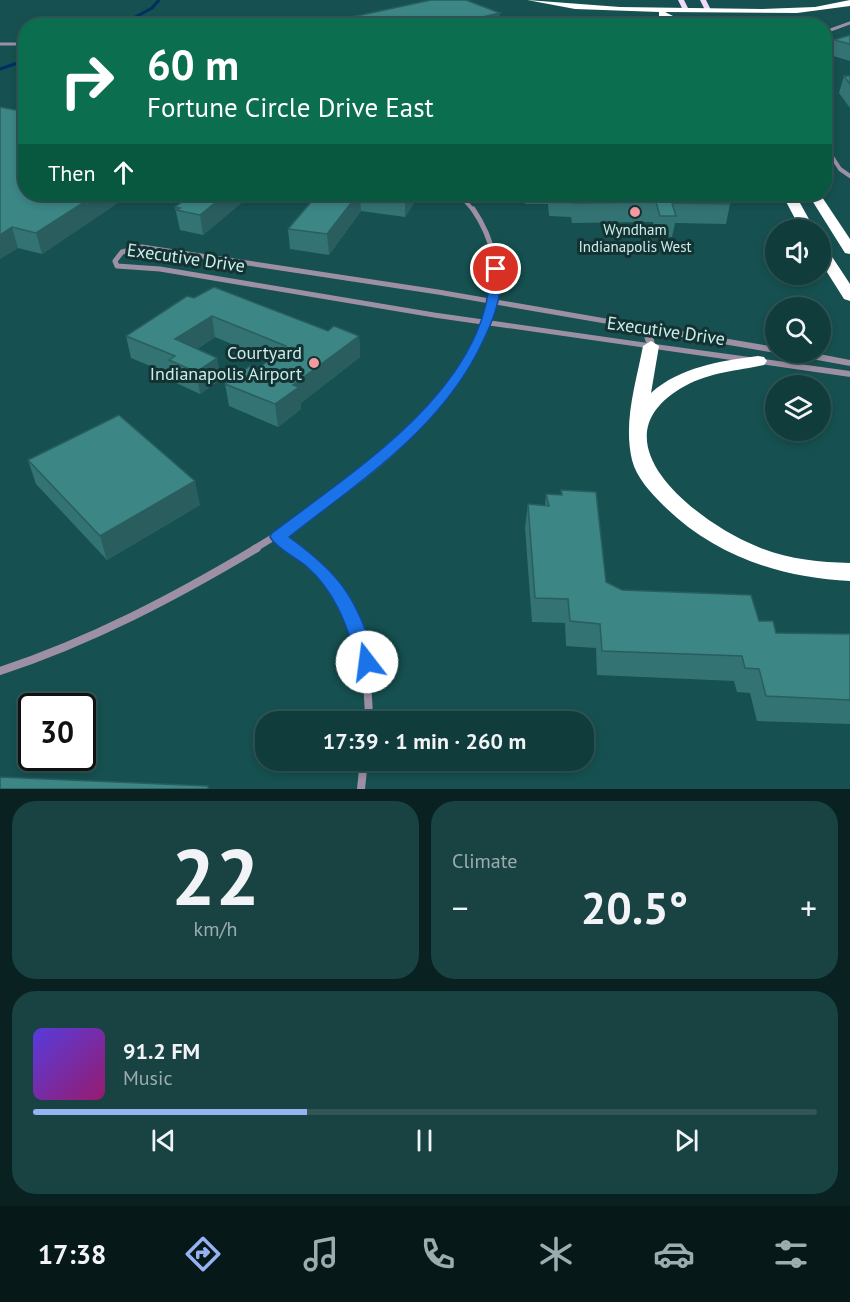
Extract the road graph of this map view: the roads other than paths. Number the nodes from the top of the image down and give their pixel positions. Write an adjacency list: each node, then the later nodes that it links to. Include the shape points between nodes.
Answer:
1 (531, 0): 5 (highway)
2 (681, 0): 6 (main road)
3 (703, 0): 7 (main road)
4 (850, 5): 7 (highway, via 795,12); 11 (highway)
5 (627, 9): 6 (highway); 8 (highway)
6 (687, 10): 7 (highway); 9 (highway)
7 (709, 10): 10 (highway)
8 (673, 18)
9 (692, 18)
10 (713, 18)
11 (809, 18)
12 (850, 23): 13 (street)
13 (832, 29)
14 (0, 44): 15 (street)
15 (18, 44)
16 (832, 157): 17 (street)
17 (850, 176)
18 (465, 201): 25 (street, via 480,217 492,241)
19 (793, 201): 21 (highway)
20 (818, 201): 22 (highway)
21 (802, 219)
22 (850, 250)
23 (831, 266): 24 (highway)
24 (850, 296)
25 (494, 302): 26 (street); 26 (street, Executive Drive, via 142,247 122,252 115,261 125,268 160,269); 27 (street, Executive Drive)
26 (487, 322): 28 (street, Executive Drive); 35 (street, via 450,388 423,420 365,472)
27 (646, 328): 28 (street); 29 (street, Executive Drive)
28 (651, 346): 31 (street, Executive Drive); 34 (highway)
29 (765, 348)
30 (831, 359): 32 (street)
31 (758, 361): 33 (street, Executive Drive); 34 (highway, via 715,367 681,380 654,399)
32 (847, 362)
33 (850, 374)
34 (638, 423): 36 (highway, via 645,466 669,500 699,526 765,559)
35 (278, 537): 37 (street, via 157,605 64,648); 38 (street, via 325,574 352,614 367,662)
36 (850, 573)
37 (0, 671)
38 (369, 711)
39 (363, 771): 40 (street)
40 (361, 789)

